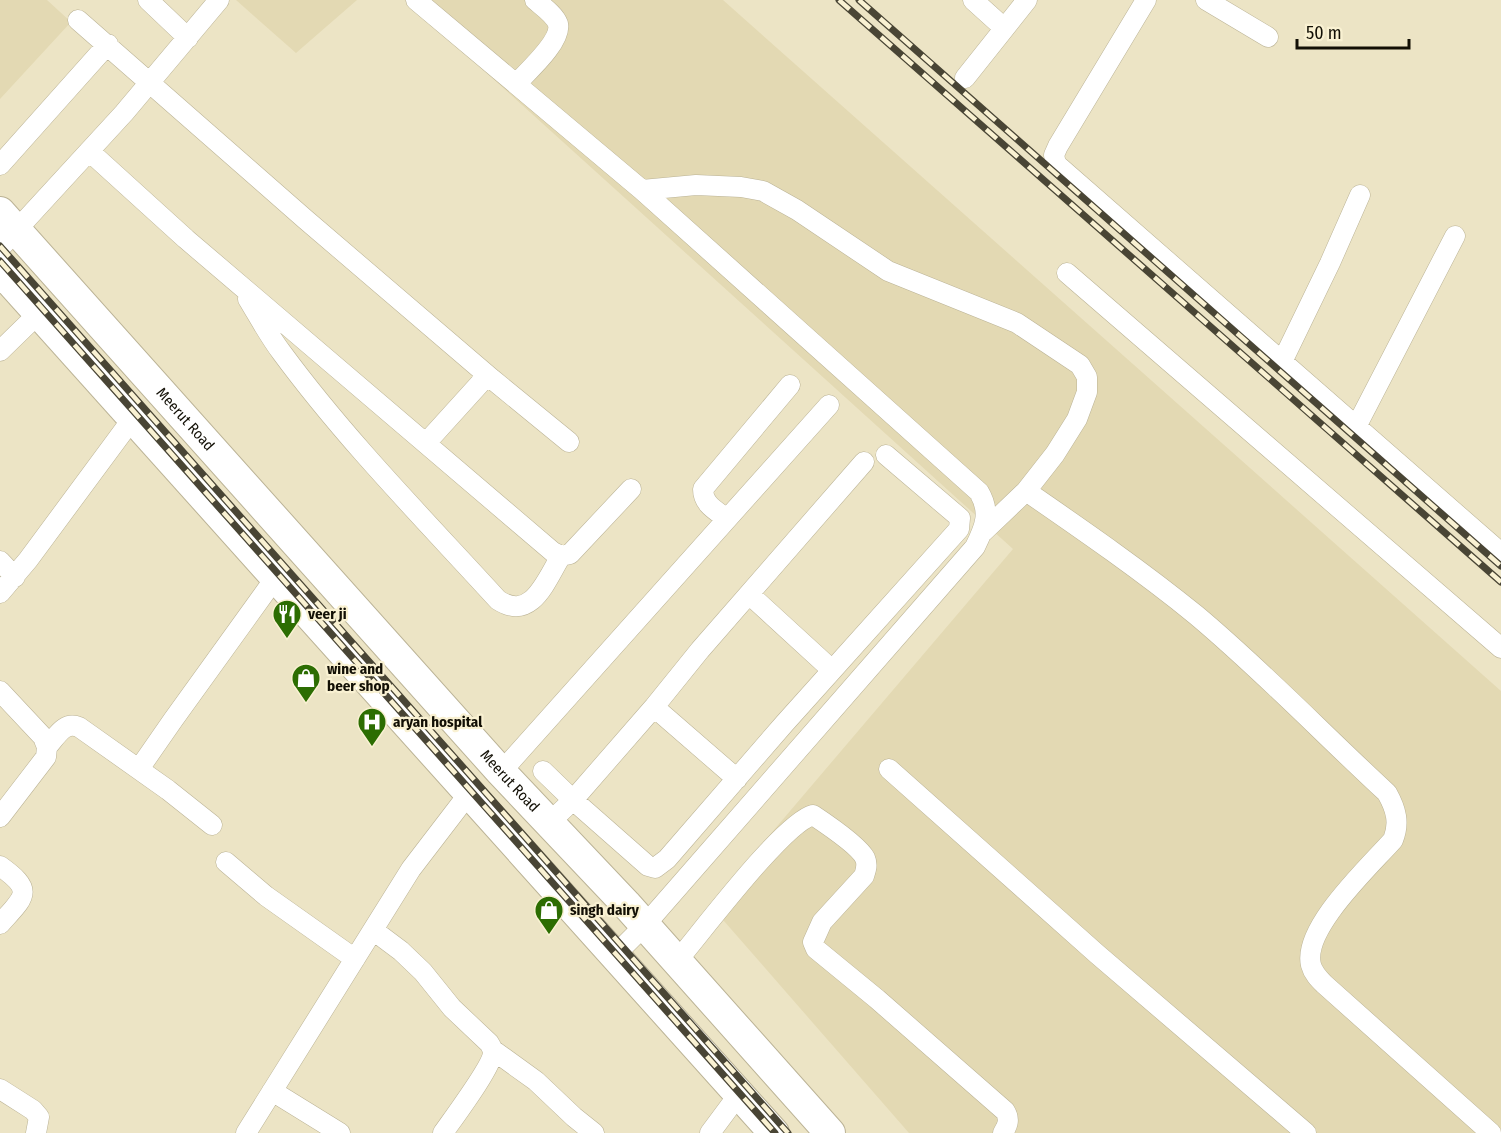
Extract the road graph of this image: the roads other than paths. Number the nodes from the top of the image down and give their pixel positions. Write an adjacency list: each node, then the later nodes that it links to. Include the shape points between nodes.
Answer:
1 (148, 0): 12 (street)
2 (219, 0): 12 (street)
3 (416, 0): 16 (street)
4 (536, 0): 16 (street, via 558,23 558,34)
5 (973, 0): 10 (street)
6 (1027, 0): 10 (street)
7 (1146, 0): 28 (street, via 1058,146 1056,164)
8 (1206, 0): 11 (street)
9 (78, 20): 13 (street)
10 (1004, 28): 14 (street)
11 (1268, 37)
12 (188, 38): 15 (street)
13 (108, 44): 15 (street); 18 (street)
14 (964, 78)
15 (150, 82): 17 (street); 29 (street)
16 (516, 84): 19 (street)
17 (89, 151): 21 (street); 25 (street)
18 (0, 165)
19 (642, 190): 39 (street, via 696,185 762,191 888,270 1017,323 1071,357 1087,377 1087,392 1077,419); 41 (street, via 979,492 987,513)
20 (1360, 195): 28 (street)
21 (5, 230): 57 (highway, Meerut Road)
22 (1455, 236): 33 (street)
23 (0, 270): 26 (highway)
24 (1067, 273): 49 (street)
25 (238, 283): 34 (street); 43 (street, via 280,351 317,398 498,600 519,608 529,603)
26 (39, 313): 27 (street); 32 (highway)
27 (0, 351)
28 (1282, 362): 33 (street)
29 (492, 379): 34 (street, via 477,384); 35 (street)
30 (790, 385): 40 (street, via 703,489 708,504)
31 (829, 405): 40 (street)
32 (133, 418): 45 (street); 46 (highway)
33 (1356, 427): 42 (street)
34 (426, 442): 43 (street)
35 (569, 442)
36 (886, 455): 50 (street, via 955,513 961,524 956,535)
37 (864, 462): 48 (street)
38 (631, 489): 43 (street, via 570,554)
39 (1026, 491): 41 (street); 86 (street, via 1196,615 1260,670 1387,793 1397,817 1393,840 1323,919 1310,953 1311,965 1324,984)
40 (726, 518): 57 (street)
41 (983, 532): 67 (street, via 967,556)
42 (1500, 551)
43 (561, 556)
44 (0, 561): 45 (street)
45 (15, 577): 47 (street)
46 (276, 577): 54 (street); 59 (highway)
47 (0, 593)
48 (749, 594): 50 (street); 52 (street)
49 (1501, 648)
50 (832, 670): 58 (street)
51 (0, 691): 53 (street, via 43,737)
52 (654, 707): 58 (street); 60 (street)
53 (47, 747): 54 (street, via 66,725 72,724); 61 (street, via 46,757)
54 (139, 769): 63 (street)
55 (889, 769): 85 (street, via 1096,954)
56 (543, 771): 60 (street)
57 (501, 772): 62 (highway, Meerut Road)
58 (736, 779): 60 (street, via 655,868 638,859)
59 (470, 792): 68 (street, via 411,869); 69 (highway)
60 (573, 800): 62 (street)
61 (0, 817)
62 (549, 823): 67 (highway, Meerut Road)
63 (212, 825)
64 (226, 862): 70 (street, via 266,896)
65 (0, 866): 66 (street, via 22,883 24,892)
66 (0, 924)
67 (645, 926): 69 (street); 71 (highway, Meerut Road)
68 (373, 930): 70 (street); 72 (street, via 423,972)
69 (615, 955): 75 (highway)
70 (355, 959): 74 (street)
71 (677, 962): 83 (highway, Meerut Road); 84 (street, via 757,864 796,825 813,815 856,848 865,857 867,867 864,876 822,922 813,942 816,950 1005,1111 1008,1117)
72 (493, 1050): 79 (street, via 485,1071); 80 (street, via 536,1081)
73 (0, 1089): 76 (street, via 39,1117)
74 (272, 1091): 77 (street); 78 (street)
75 (739, 1094): 81 (street); 82 (highway)
76 (36, 1133)
77 (246, 1133)
78 (340, 1133)
79 (443, 1133)
80 (594, 1133)
81 (710, 1133)
82 (774, 1133)
83 (830, 1133)
84 (1003, 1133)
85 (1306, 1133)
86 (1491, 1133)

